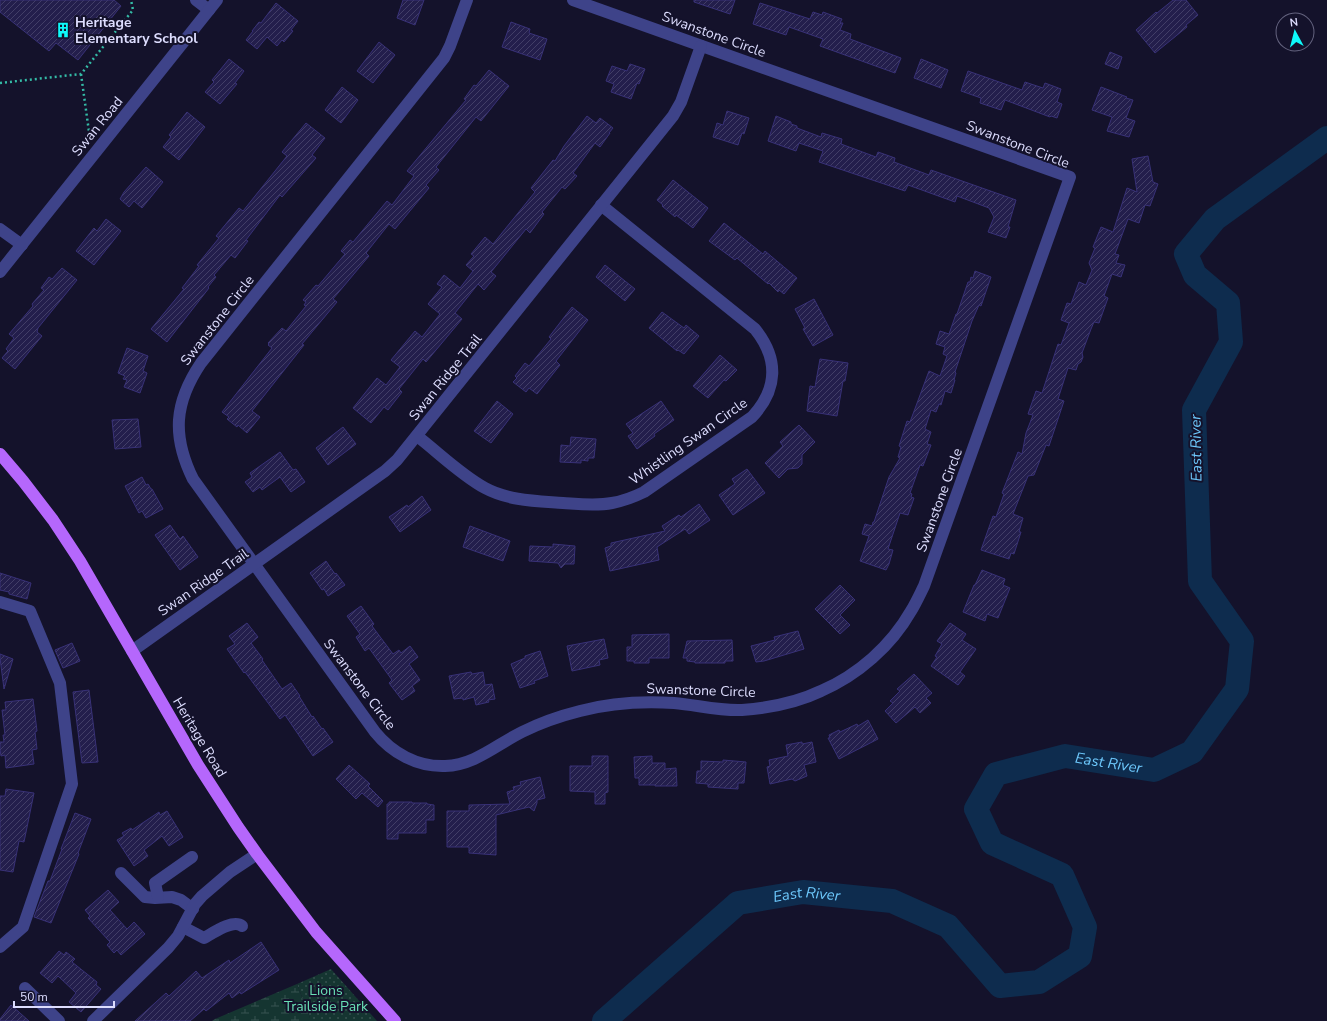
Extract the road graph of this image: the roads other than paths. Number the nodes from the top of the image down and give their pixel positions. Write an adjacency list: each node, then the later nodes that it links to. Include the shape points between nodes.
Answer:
1 (196, 0): 5 (street)
2 (217, 0): 5 (street, Swan Road)
3 (467, 0): 13 (street, Swanstone Circle, via 444,58 201,363 184,394 179,429 186,463 193,479)
4 (573, 0): 6 (street, Swanstone Circle)
5 (209, 10): 9 (street, Swan Road)
6 (701, 46): 7 (street, Swan Ridge Trail, via 681,102 673,116); 13 (street, Swanstone Circle, via 1070,177 924,586 897,632 880,651 844,679 798,700 770,707 741,710 645,702 615,704 581,710 548,721 463,763 446,766 428,765 404,757 380,738)
7 (601, 205): 11 (street, Swan Ridge Trail); 11 (street, Whistling Swan Circle, via 755,329 769,351 772,362 770,388 761,408 752,417 644,492 611,504 518,499 501,495 471,478)
8 (0, 229): 9 (street)
9 (22, 244): 10 (street, Swan Road)
10 (0, 272)
11 (417, 436): 13 (street, Swan Ridge Trail, via 385,471)
12 (0, 454): 15 (main road, Heritage Road, via 53,520)
13 (254, 565): 15 (street, Swan Ridge Trail)
14 (0, 602): 23 (street, via 30,611 60,683 72,784 23,927)
15 (132, 651): 16 (main road, Heritage Road, via 198,765)
16 (257, 854): 20 (street, via 210,888); 27 (main road, Heritage Road, via 316,932)
17 (192, 857): 19 (street, via 156,882)
18 (120, 873): 19 (street, via 142,894 150,898)
19 (158, 897): 20 (street, via 177,898)
20 (193, 908): 22 (street)
21 (242, 926): 22 (street, via 230,924 204,938)
22 (183, 927): 26 (street, via 168,948)
23 (0, 947)
24 (25, 988): 25 (street)
25 (59, 1021)
26 (93, 1021)
27 (395, 1021)

